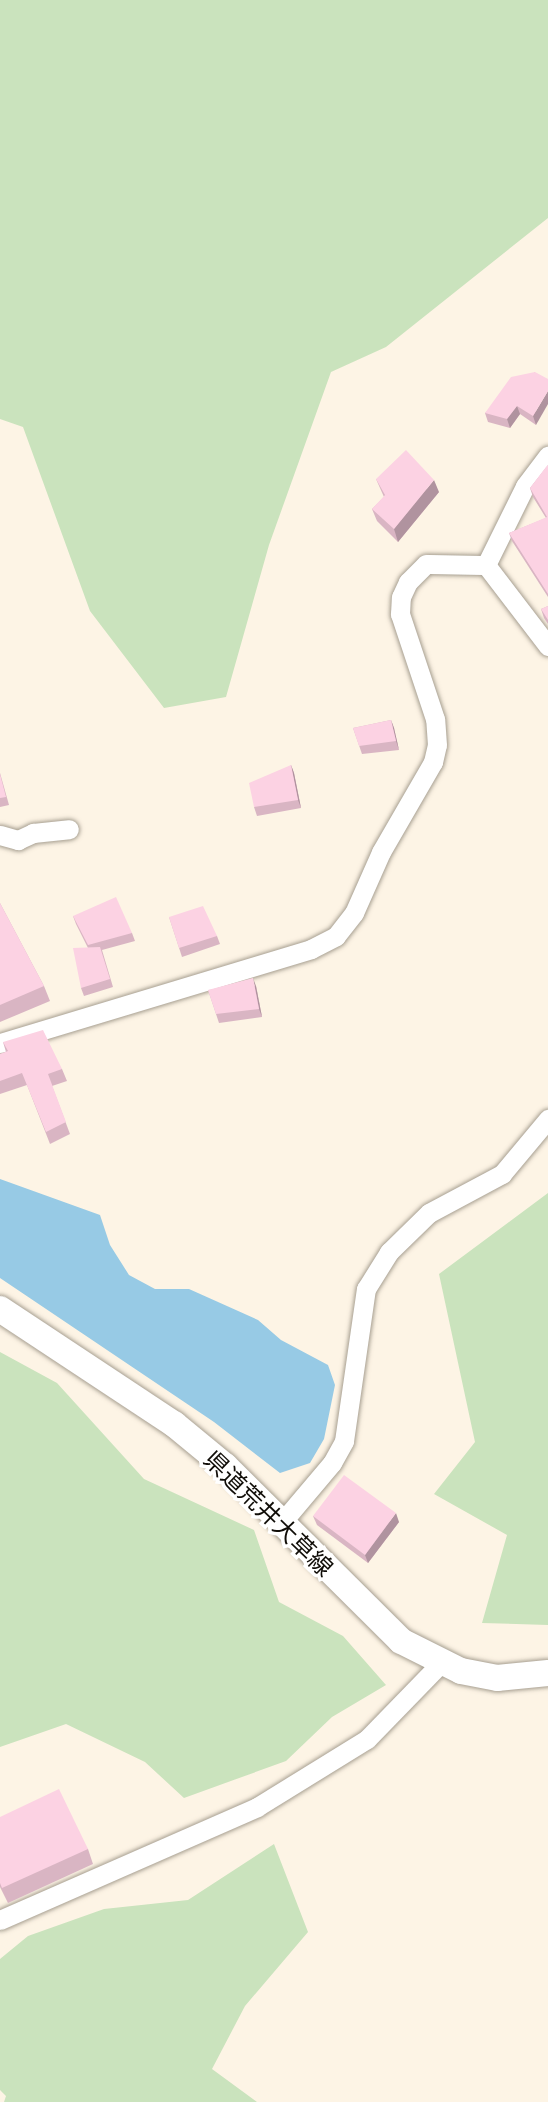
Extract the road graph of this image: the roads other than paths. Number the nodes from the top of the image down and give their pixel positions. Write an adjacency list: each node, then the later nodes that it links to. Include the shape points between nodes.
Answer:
1 (548, 456): 2 (street, via 525,486)
2 (486, 565): 3 (street); 6 (street, via 426,564 401,597 400,614 435,719 438,745 354,913 337,936 311,949)
3 (548, 646)
4 (69, 829): 5 (street, via 33,833 18,840)
5 (0, 835)
6 (0, 1043)
7 (548, 1119): 9 (street, via 502,1174 429,1213 389,1252 366,1289 344,1441 332,1463)
8 (0, 1309): 9 (main road, 県道荒井大草線, via 174,1424)
9 (283, 1521): 10 (main road, 県道荒井大草線, via 365,1609 401,1641)
10 (440, 1664): 11 (main road, 県道荒井大草線, via 497,1678); 12 (street, via 367,1739 257,1807)
11 (548, 1673)
12 (0, 1920)

